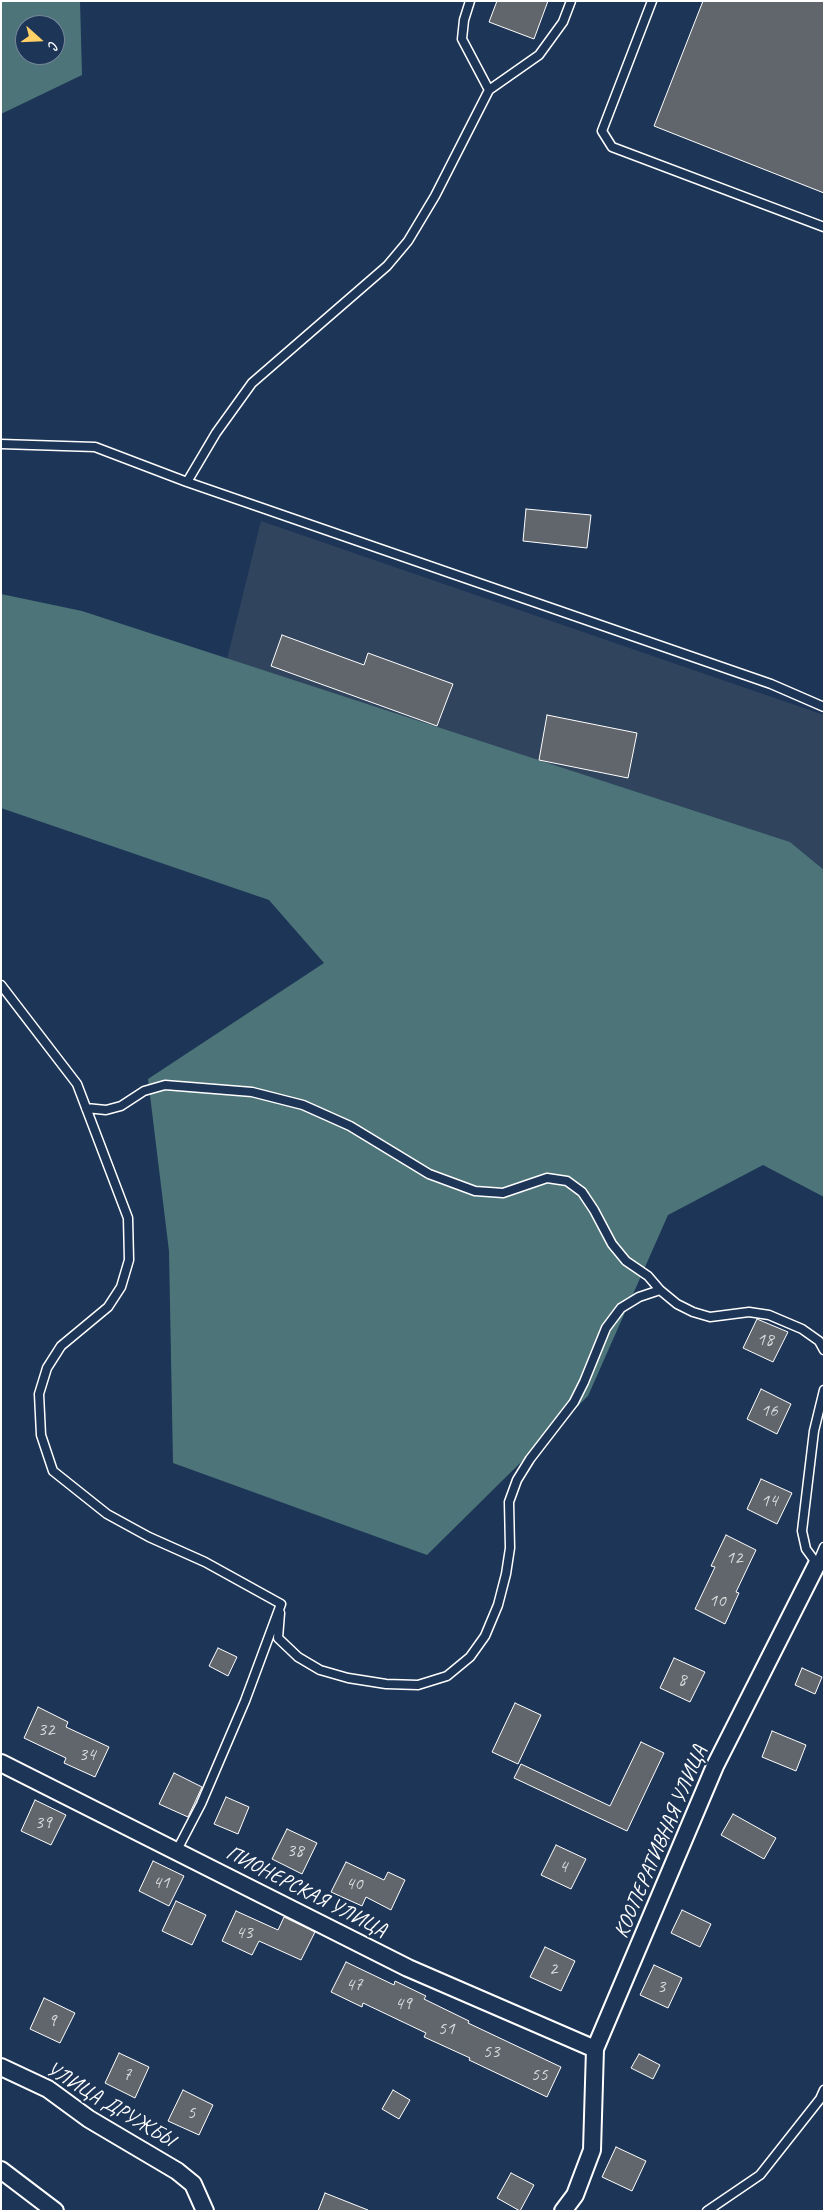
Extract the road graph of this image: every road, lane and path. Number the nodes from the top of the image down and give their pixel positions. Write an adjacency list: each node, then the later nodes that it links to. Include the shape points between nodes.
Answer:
1 (470, 1): 4 (lane, via 462,39)
2 (571, 1): 4 (lane, via 563,22 539,55)
3 (652, 1): 5 (lane, via 602,131 612,147)
4 (489, 90): 7 (lane, via 408,242 387,266 252,383 216,433)
5 (824, 227)
6 (1, 444): 7 (lane, via 95,448)
7 (187, 482): 8 (lane, via 771,684)
8 (824, 706)
9 (1, 985): 10 (lane, via 76,1084)
10 (86, 1108): 11 (lane, via 106,1110 121,1106 144,1091 165,1085 252,1092 303,1105 350,1126 429,1174 475,1191 503,1193 547,1178 567,1181 582,1192 612,1244); 16 (lane, via 128,1218 129,1260 121,1287 108,1307 61,1346 47,1368 39,1394 40,1434 53,1471 107,1514)
11 (660, 1290): 12 (lane, via 677,1304 710,1317 749,1312 769,1315 802,1329 819,1341); 16 (lane, via 621,1308 606,1328 574,1402 517,1480 509,1502 510,1548 498,1605 485,1636 470,1657 447,1676 418,1685 348,1678 320,1670 298,1657 278,1638)
12 (824, 1350)
13 (824, 1390): 15 (lane, via 814,1431 802,1531 806,1549)
14 (824, 1548): 15 (lane)
15 (817, 1564): 19 (street, КООПЕРАТИВНАЯ УЛИЦА, via 715,1766)
16 (281, 1604): 18 (lane, via 234,1727)
17 (1, 1763): 18 (street, ПИОНЕРСКАЯ УЛИЦА)
18 (177, 1850): 19 (street, ПИОНЕРСКАЯ УЛИЦА, via 408,1968)
19 (596, 2049): 25 (street, КООПЕРАТИВНАЯ УЛИЦА, via 592,2150 575,2195)
20 (1, 2067): 24 (street, УЛИЦА ДРУЖБЫ, via 48,2089 89,2120 177,2171 193,2184)
21 (824, 2090): 26 (lane, via 760,2175)
22 (1, 2170): 23 (street)
23 (55, 2211)
24 (205, 2211)
25 (563, 2211)
26 (707, 2211)

